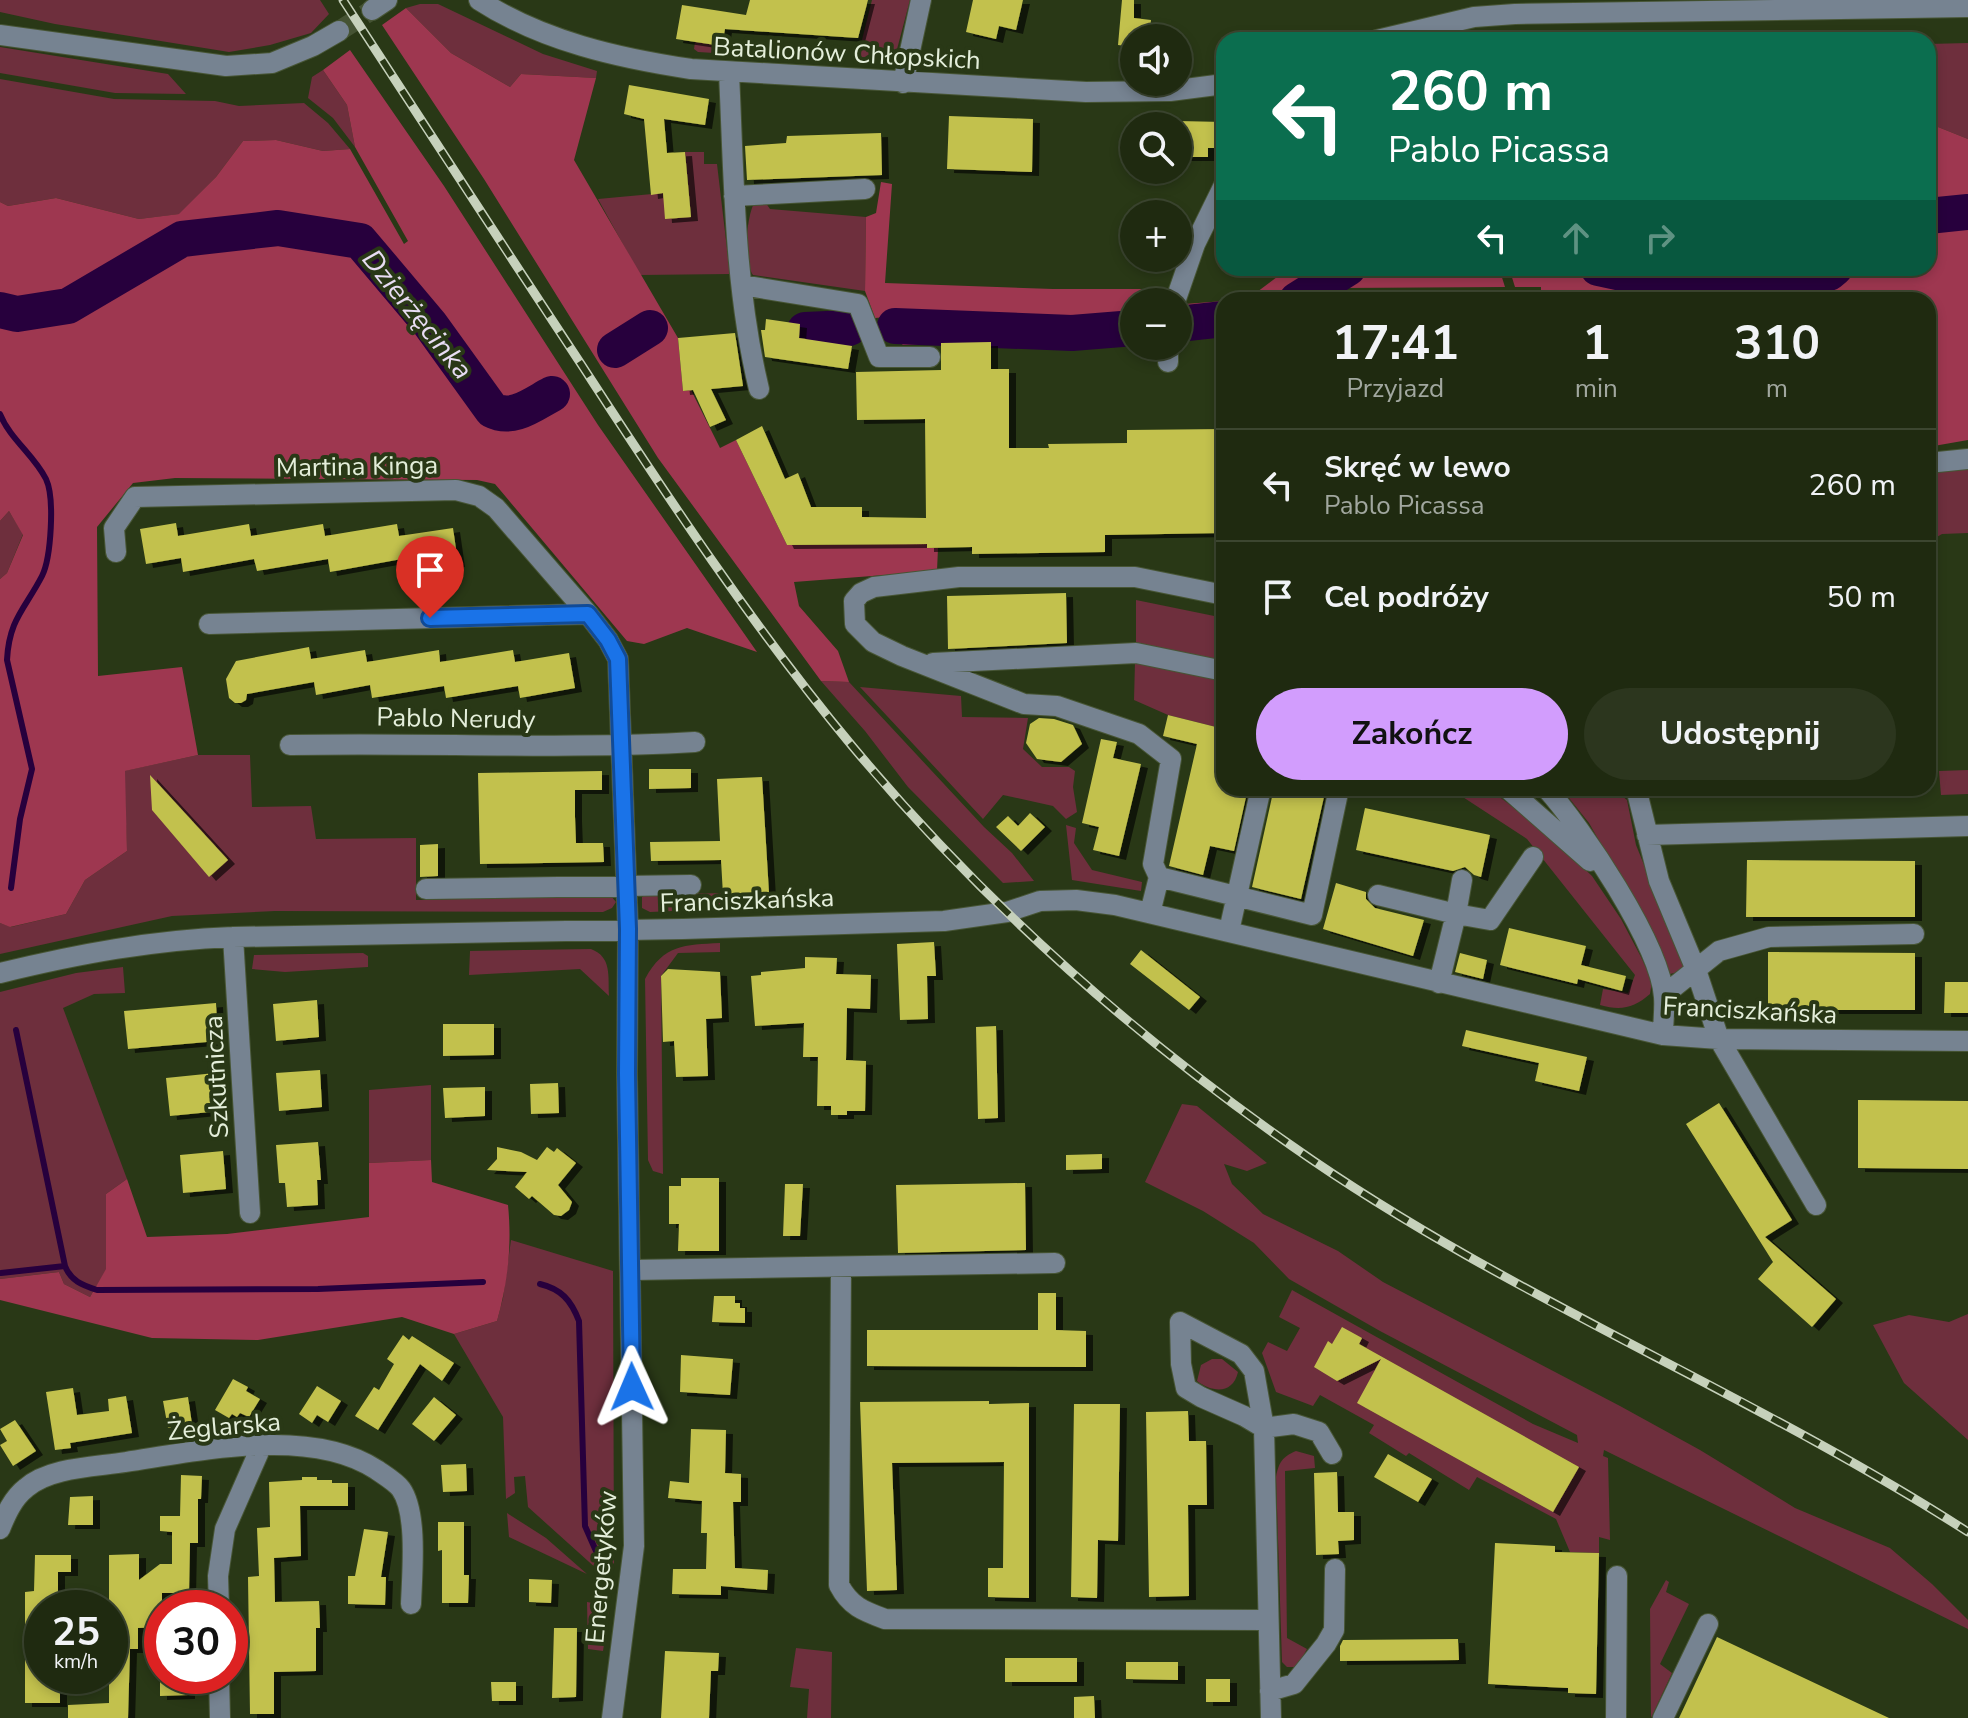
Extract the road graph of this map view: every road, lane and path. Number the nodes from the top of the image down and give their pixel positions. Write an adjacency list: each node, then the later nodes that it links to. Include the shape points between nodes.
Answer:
1 (479, 0): 7 (street, Batalionów Chłopskich, via 537,29 631,60)
2 (921, 0): 8 (street)
3 (1968, 7): 5 (street, via 1515,14 1474,17)
4 (339, 31): 6 (street, via 272,63 226,66)
5 (1411, 32)
6 (0, 35)
7 (729, 73): 8 (street, Batalionów Chłopskich); 11 (street)
8 (903, 83): 9 (street, Batalionów Chłopskich, via 1131,93)
9 (1216, 85)
10 (865, 189): 11 (street)
11 (734, 196): 13 (street)
12 (1216, 201): 14 (street)
13 (742, 285): 15 (street, via 858,304 879,357); 16 (street)
14 (1180, 288)
15 (930, 357)
16 (759, 389)
17 (1968, 459): 18 (street)
18 (1936, 462)
19 (116, 552): 21 (street, Martina Kinga, via 114,528 135,497 456,490 496,508)
20 (1216, 593): 23 (street, via 1135,577 959,577 861,593 854,601 855,624 873,642)
21 (588, 614): 22 (street); 27 (street, Energetyków, via 618,659)
22 (209, 624)
23 (925, 663): 24 (street, via 1136,653); 36 (street, via 1024,704 1057,706 1139,734 1171,759 1153,864)
24 (1216, 669)
25 (695, 742): 27 (street, Pablo Nerudy)
26 (290, 745): 27 (street, Pablo Nerudy)
27 (621, 746): 39 (street, Energetyków)
28 (1259, 796): 42 (street)
29 (1337, 796): 46 (street)
30 (1516, 796): 43 (street, via 1603,874)
31 (1553, 796): 43 (street)
32 (1638, 796): 34 (street)
33 (1968, 826): 34 (street)
34 (1647, 835): 52 (street, via 1659,881)
35 (1533, 857): 45 (street, via 1490,920)
36 (1159, 877): 42 (street); 44 (street)
37 (1462, 880): 45 (street)
38 (691, 885): 39 (street)
39 (626, 886): 40 (street); 47 (street, Energetyków)
40 (426, 889)
41 (1378, 895): 45 (street)
42 (1237, 897): 46 (street); 48 (street)
43 (1628, 907): 55 (street)
44 (1150, 913): 47 (street, Franciszkańska, via 1076,900 1040,901 1007,912 944,921); 48 (street, Franciszkańska)
45 (1456, 914): 54 (street)
46 (1312, 915): 51 (street)
47 (628, 929): 50 (street, Franciszkańska); 63 (street, Energetyków)
48 (1229, 931): 51 (street, Franciszkańska)
49 (1914, 934): 52 (street, via 1769,937 1719,951)
50 (233, 937): 53 (street, Franciszkańska, via 107,949); 60 (street, Szkutnicza)
51 (1303, 949): 54 (street, Franciszkańska)
52 (1696, 970): 55 (street); 57 (street)
53 (0, 973)
54 (1439, 983): 56 (street, Franciszkańska)
55 (1664, 995): 56 (street)
56 (1663, 1035): 57 (street, Franciszkańska)
57 (1719, 1039): 58 (street, Franciszkańska); 59 (street)
58 (1968, 1041)
59 (1816, 1205)
60 (250, 1213)
61 (1055, 1263): 62 (street)
62 (841, 1268): 63 (street); 72 (street, via 839,1585 847,1601 885,1619)
63 (632, 1270): 77 (street, Energetyków, via 634,1546)
64 (1264, 1428): 64 (street, via 1186,1388 1180,1322 1241,1354 1254,1371); 66 (street, via 1294,1424 1319,1432); 72 (street)
65 (261, 1447): 67 (street, Żeglarska, via 56,1474 26,1487); 70 (street, via 225,1529); 71 (street, Żeglarska, via 339,1453 370,1466 401,1489 412,1541)
66 (1332, 1454)
67 (0, 1529)
68 (1335, 1569): 74 (street, via 1334,1630 1294,1684)
69 (1617, 1576): 79 (street)
70 (218, 1590)
71 (411, 1604)
72 (1268, 1620): 74 (street)
73 (1708, 1624): 80 (street)
74 (1270, 1691): 78 (street)
75 (219, 1694): 76 (street)
76 (220, 1718)
77 (612, 1718)
78 (1271, 1718)
79 (1616, 1718)
80 (1663, 1718)

